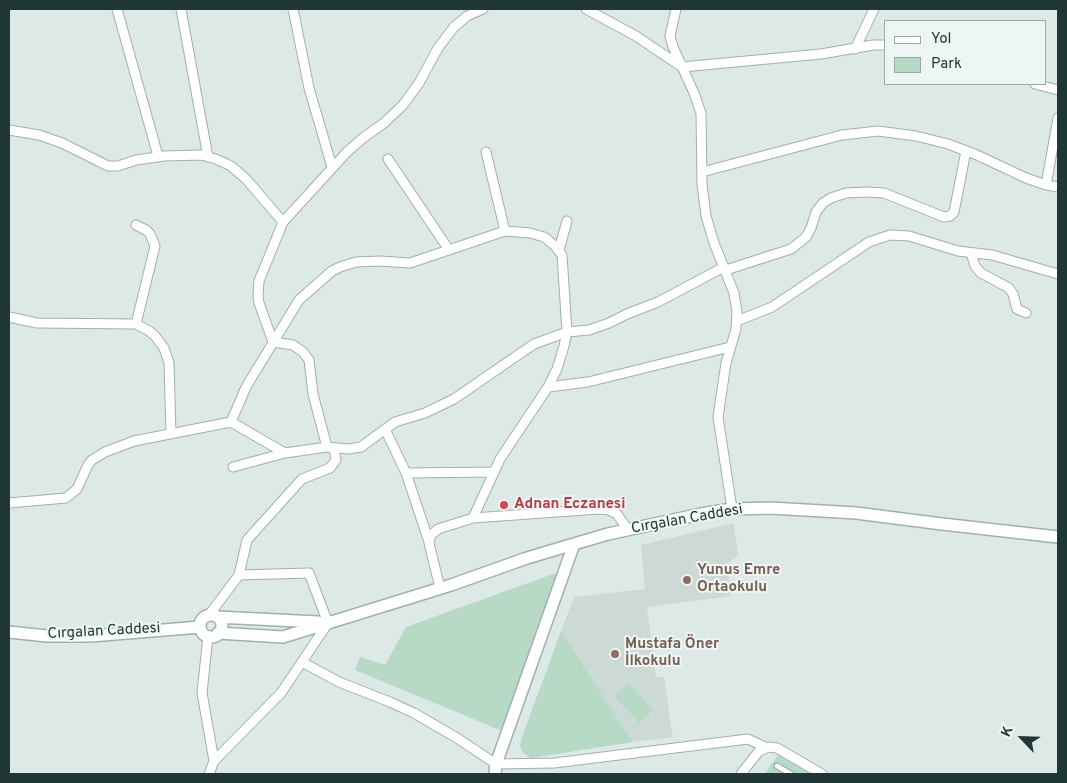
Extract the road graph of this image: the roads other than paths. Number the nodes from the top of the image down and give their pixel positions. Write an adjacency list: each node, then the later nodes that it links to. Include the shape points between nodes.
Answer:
1 (117, 9): 17 (street)
2 (181, 9): 18 (street)
3 (292, 9): 20 (street, via 309,88)
4 (483, 9): 20 (street, via 454,27 403,105)
5 (586, 9): 10 (street, via 636,36)
6 (676, 9): 10 (street, via 670,36)
7 (874, 9): 9 (street)
8 (884, 45): 9 (street)
9 (855, 49): 10 (street)
10 (682, 67): 21 (street, via 701,113)
11 (1039, 85): 12 (street)
12 (1058, 90)
13 (1058, 118): 22 (street)
14 (9, 130): 17 (street, via 62,142 108,166)
15 (966, 151): 21 (street, via 916,136 860,132); 22 (street); 32 (street, via 954,212 950,216 944,217 884,194 846,193 819,207 809,232 796,246)
16 (486, 152): 27 (street)
17 (158, 156): 18 (street)
18 (208, 157): 25 (street, via 224,162 242,175)
19 (388, 160): 28 (street)
20 (332, 167): 25 (street)
21 (702, 172): 32 (street, via 706,216)
22 (1046, 185): 23 (street)
23 (1058, 187)
24 (567, 221): 29 (street)
25 (283, 222): 40 (street, via 258,288 259,302)
26 (136, 225): 38 (street, via 150,234 156,246)
27 (505, 232): 28 (street); 29 (street, via 537,234 550,240)
28 (450, 250): 40 (street, via 410,263 372,261 340,267 299,300)
29 (559, 250): 39 (street, via 562,255)
30 (971, 253): 33 (street, via 992,255); 35 (street, via 981,273 1009,288 1017,309); 37 (street, via 909,236 883,236 772,307)
31 (1058, 264): 33 (street)
32 (725, 268): 37 (street, via 736,302); 39 (street, via 609,323 589,330)
33 (1045, 270): 34 (street)
34 (1058, 274)
35 (1026, 313)
36 (9, 317): 38 (street, via 37,323)
37 (737, 321): 41 (street)
38 (136, 324): 45 (street, via 155,336 167,355)
39 (567, 332): 42 (street, via 562,358); 44 (street, via 534,344 454,399)
40 (274, 342): 43 (street, via 246,388); 46 (street, via 293,345 309,360 313,394)
41 (730, 347): 42 (street, via 588,382); 52 (street, via 718,417)
42 (548, 387): 49 (street)
43 (231, 422): 45 (street); 47 (street)
44 (385, 429): 46 (street, via 361,447); 50 (street)
45 (171, 434): 51 (street, via 134,441 98,455 84,470 77,489 66,498)
46 (330, 448): 47 (street); 58 (street, via 336,456 332,466 302,479 247,540)
47 (285, 453): 48 (street)
48 (233, 467)
49 (494, 472): 50 (street); 53 (street)
50 (406, 473): 56 (street)
51 (9, 503)
52 (732, 509): 54 (street, Cırgalan Caddesi); 55 (street, Cırgalan Caddesi, via 847,512)
53 (472, 518): 54 (street, via 604,509 617,514); 56 (street, via 438,529 431,535)
54 (628, 530): 57 (street, Cırgalan Caddesi)
55 (1058, 537)
56 (429, 543): 59 (street)
57 (574, 544): 59 (street, Cırgalan Caddesi); 69 (street)
58 (239, 575): 60 (street); 61 (street, via 309,573)
59 (440, 588): 61 (street, Cırgalan Caddesi)
60 (213, 616): 61 (street, Cırgalan Caddesi); 62 (street, via 202,619); 64 (street, via 221,626)
61 (328, 623): 64 (street, Cırgalan Caddesi, via 283,637); 65 (street)
62 (200, 627): 63 (street, Cırgalan Caddesi, via 91,636); 64 (street, via 202,632)
63 (9, 632)
64 (213, 635): 67 (street, via 202,693)
65 (302, 662): 67 (street, via 281,693); 69 (street, via 339,682 414,713 458,738)
66 (765, 747): 69 (street, via 748,740); 71 (street); 73 (street, via 777,748)
67 (214, 761): 70 (street)
68 (777, 766): 72 (lane)
69 (495, 769)
70 (209, 774)
71 (740, 774)
72 (791, 774)
73 (822, 774)

